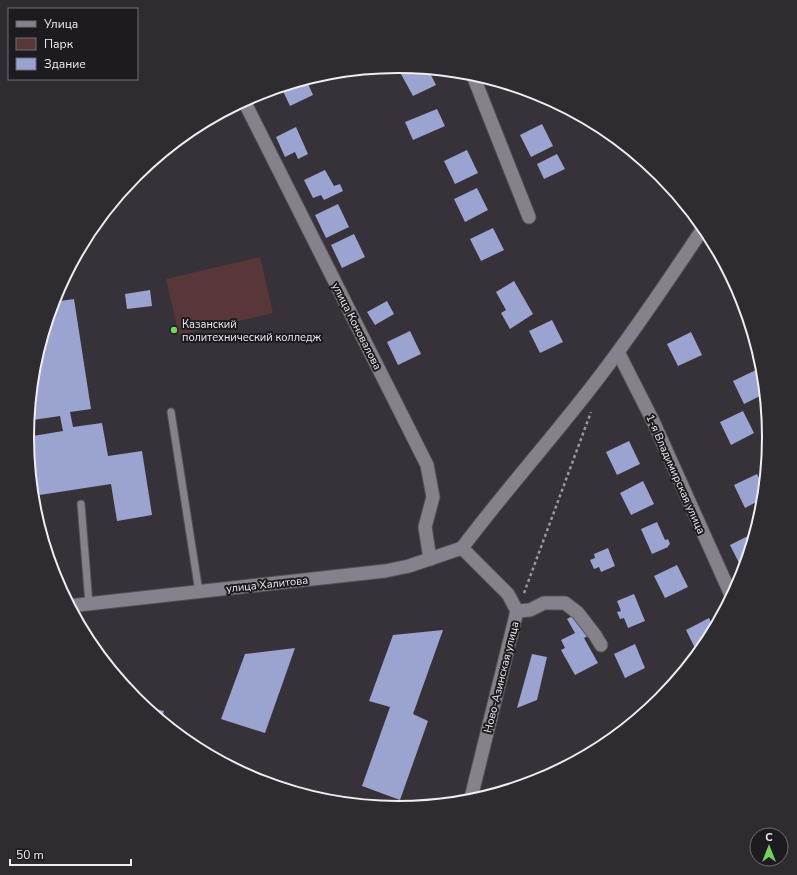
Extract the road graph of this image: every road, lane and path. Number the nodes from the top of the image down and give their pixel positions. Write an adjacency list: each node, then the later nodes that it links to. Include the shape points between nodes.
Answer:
1 (475, 81): 3 (street)
2 (247, 107): 10 (street, улица Коновалова, via 427,465 433,497 424,528)
3 (529, 217)
4 (700, 233): 5 (street)
5 (618, 352): 9 (street); 11 (street, 1-я Владимирская улица, via 653,421)
6 (592, 410): 15 (path)
7 (171, 412): 12 (lane)
8 (81, 504): 13 (lane)
9 (462, 548): 10 (street, улица Халитова); 15 (street, Ново-Азинская улица, via 508,594)
10 (430, 559): 12 (street, улица Халитова, via 385,570)
11 (729, 590)
12 (199, 592): 13 (street, улица Халитова)
13 (89, 604): 14 (street, улица Халитова)
14 (75, 605)
15 (517, 611): 16 (street, via 530,610 544,603 565,603 578,613); 17 (street, Ново-Азинская улица)
16 (601, 645)
17 (472, 795)

